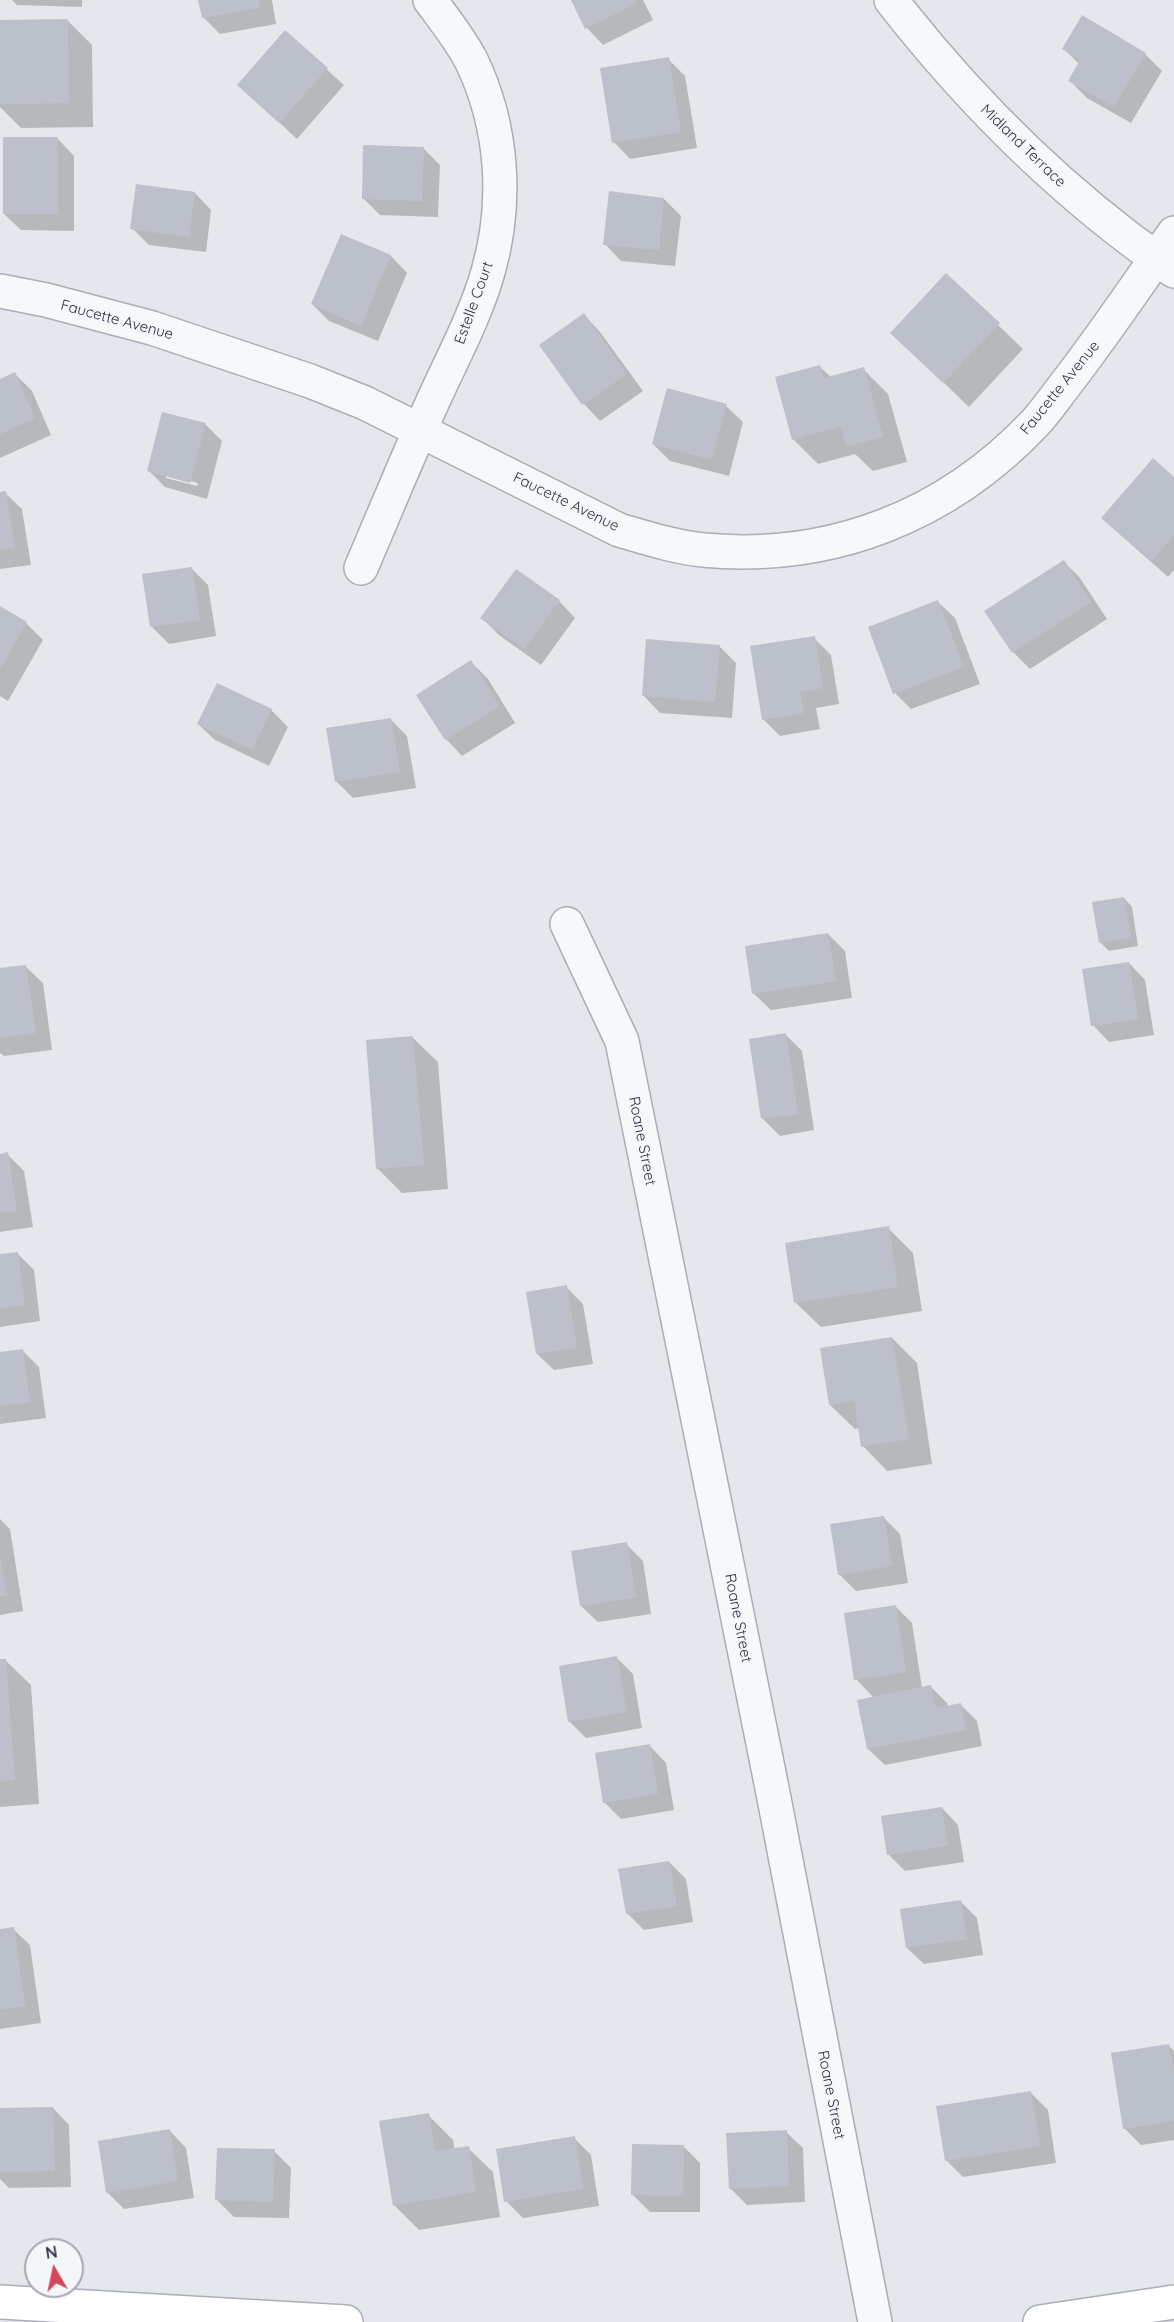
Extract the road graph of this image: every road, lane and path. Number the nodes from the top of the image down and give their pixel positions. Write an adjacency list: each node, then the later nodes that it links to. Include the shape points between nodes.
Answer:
1 (430, 0): 5 (street, Estelle Court, via 471,60 487,100 496,140 501,194 488,272)
2 (891, 0): 3 (street, Midland Terrace, via 1001,128 1061,184)
3 (1168, 254): 5 (street, Faucette Avenue, via 1037,422 1012,446 930,506 861,535 819,545 740,551 702,550 660,542 619,530)
4 (0, 291): 5 (street, Faucette Avenue, via 152,328 310,381)
5 (420, 430): 6 (street, Estelle Court)
6 (361, 568)
7 (567, 924): 11 (street, Roane Street, via 622,1041)
8 (0, 2302): 10 (street)
9 (1174, 2302): 12 (street)
10 (346, 2322)
11 (875, 2322)
12 (1040, 2322)

